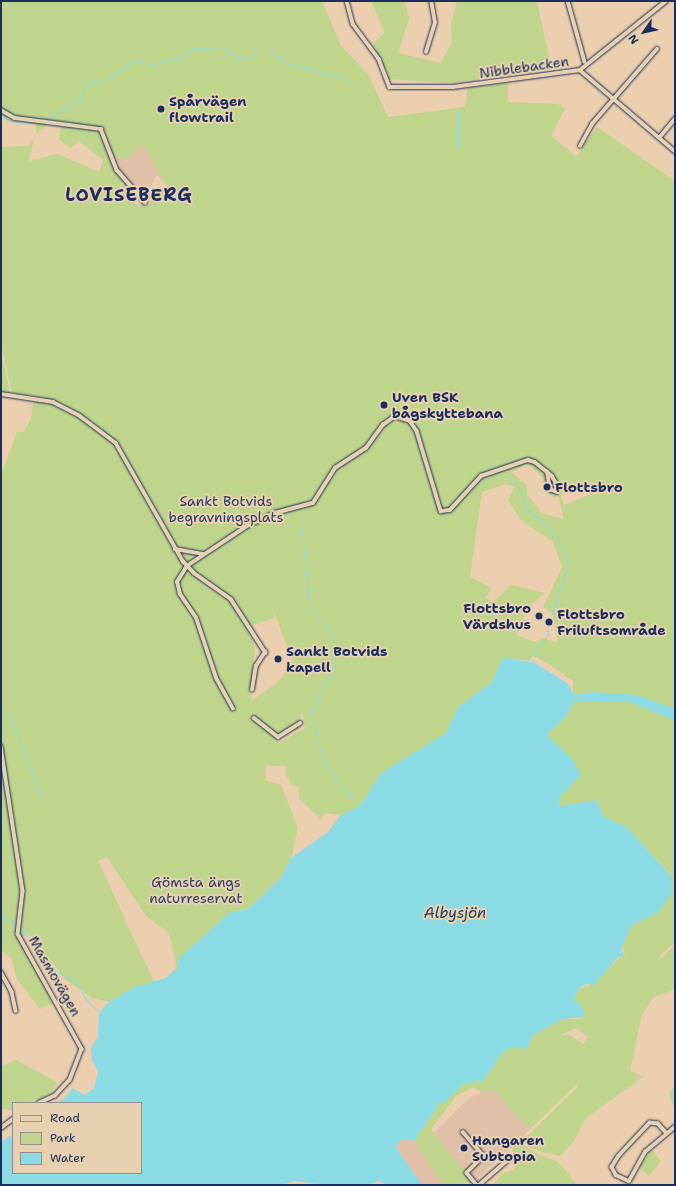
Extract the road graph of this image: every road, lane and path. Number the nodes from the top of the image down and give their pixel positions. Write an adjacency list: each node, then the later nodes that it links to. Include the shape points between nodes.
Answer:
1 (347, 1): 8 (street, Nibblebacken, via 353,24 379,59 387,85 453,87)
2 (431, 1): 6 (street, via 435,23)
3 (568, 1): 7 (street)
4 (666, 1): 8 (street, Nibblebacken)
5 (657, 49): 9 (street)
6 (426, 52)
7 (585, 62)
8 (580, 70): 9 (street)
9 (612, 100): 12 (street); 13 (street, via 592,124)
10 (1, 110): 15 (street, via 15,118 101,129 117,170)
11 (675, 119): 12 (street)
12 (660, 138): 14 (street)
13 (580, 146)
14 (675, 151)
15 (144, 202)
16 (1, 394): 18 (street, via 53,402 111,439 126,456)
17 (547, 472): 17 (street, via 550,490 557,492 558,486); 19 (street, via 528,460 500,473 483,476 450,510 439,509 416,431 410,421 395,416 383,425 366,448 335,468 312,503 275,513 247,526)
18 (175, 549): 19 (street); 20 (street)
19 (204, 554): 20 (street)
20 (187, 566): 21 (street, via 231,599 265,652 256,666); 22 (street, via 177,582 180,594 196,618 216,678)
21 (252, 690)
22 (234, 709)
23 (254, 718): 24 (street, via 278,737)
24 (300, 723)
25 (1, 746): 28 (street, Masmovägen, via 23,891 18,934 82,1049 70,1080 55,1096)
26 (1, 972): 27 (street, via 12,992)
27 (16, 1011)
28 (42, 1102)
29 (12, 1120): 31 (street)
30 (675, 1127): 33 (street)
31 (1, 1128)
32 (463, 1132): 36 (street, via 484,1156 467,1173)
33 (666, 1133): 35 (street, via 640,1158); 35 (street, via 658,1124 650,1123 619,1156 612,1167)
34 (509, 1159): 36 (street)
35 (630, 1183)
36 (478, 1185)

